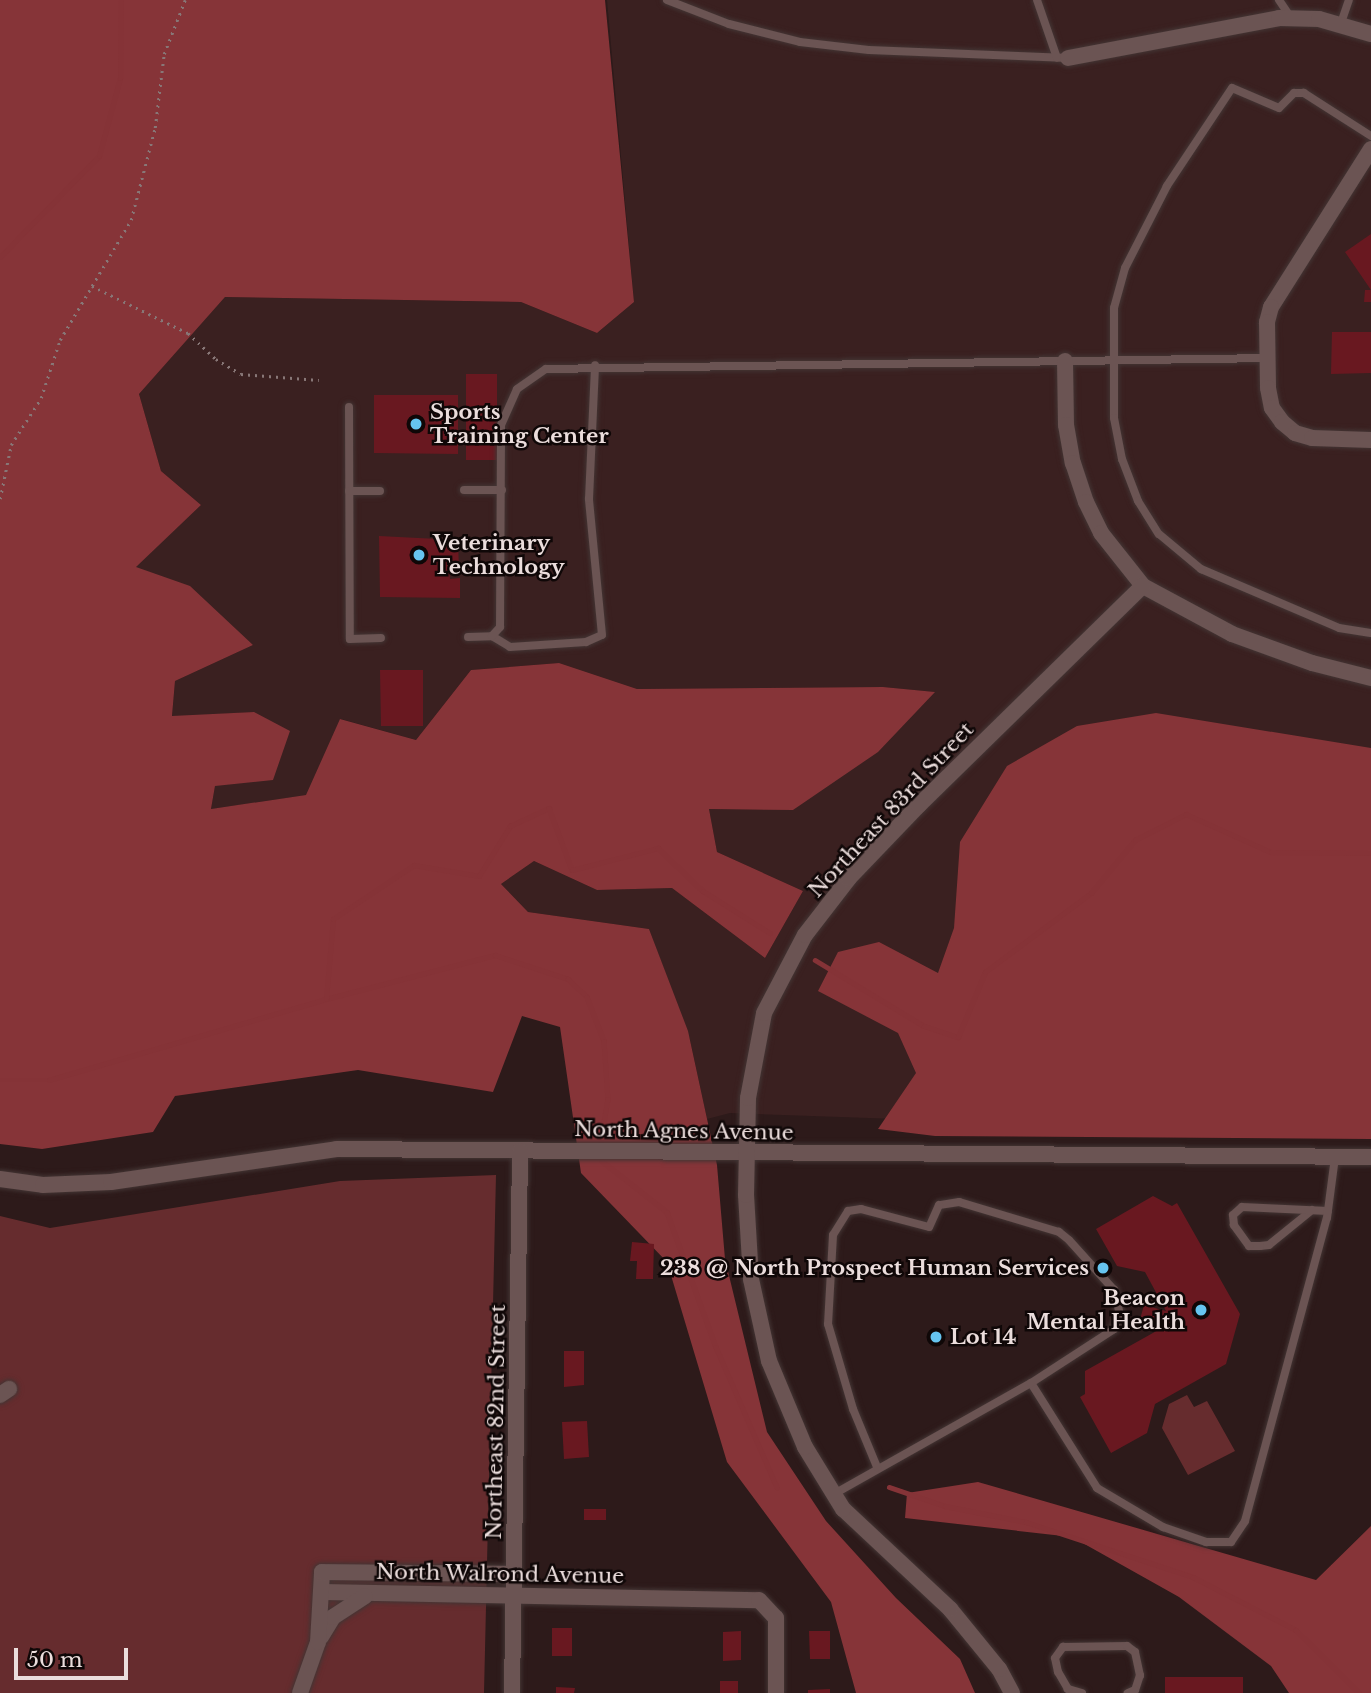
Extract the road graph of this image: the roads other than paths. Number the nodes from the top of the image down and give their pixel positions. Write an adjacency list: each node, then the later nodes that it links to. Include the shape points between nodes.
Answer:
1 (667, 0): 8 (lane, via 729,24 800,42 869,50)
2 (1037, 0): 8 (lane)
3 (1279, 0): 5 (lane)
4 (1349, 0): 6 (lane)
5 (1291, 18): 6 (street); 8 (street)
6 (1341, 23): 7 (street)
7 (1371, 34)
8 (1063, 58)
9 (1371, 136): 12 (lane, via 1304,93 1294,93 1279,108 1232,88 1167,186 1135,246 1114,308)
10 (1371, 149): 11 (street, via 1271,307)
11 (1267, 358): 12 (lane); 16 (street, via 1272,408 1295,433)
12 (1114, 360): 13 (lane); 22 (lane, via 1114,418 1122,459 1138,501 1159,534 1201,569 1339,628)
13 (1065, 361): 14 (lane); 21 (street, via 1066,425 1086,502 1101,533)
14 (595, 365): 18 (lane, via 546,369 517,389 501,425); 23 (lane, via 589,499 602,635 586,642 510,647)
15 (349, 407): 19 (lane)
16 (1371, 440)
17 (464, 490): 18 (lane)
18 (502, 490): 23 (lane, via 502,614 500,628)
19 (349, 491): 20 (lane); 24 (lane, via 349,639)
20 (380, 491)
21 (1143, 586): 26 (street, via 1232,634 1312,663); 28 (street, Northeast 83rd Street, via 919,805 849,878 805,935 780,976 754,1055)
22 (1371, 633)
23 (492, 636): 25 (lane)
24 (381, 638)
25 (468, 638)
26 (1371, 678)
27 (520, 1151): 28 (street, North Agnes Avenue); 31 (street, North Agnes Avenue, via 337,1149 111,1182 43,1185); 37 (street, Northeast 82nd Street)
28 (748, 1153): 29 (street, North Agnes Avenue); 36 (street, Northeast 83rd Street, via 751,1279 769,1360 805,1447)
29 (1335, 1157): 30 (street, North Agnes Avenue); 33 (lane)
30 (1371, 1157)
31 (0, 1179)
32 (1312, 1210): 32 (lane, via 1242,1207 1233,1215 1234,1225 1249,1246 1269,1245); 33 (lane)
33 (1328, 1211): 34 (lane, via 1245,1521 1231,1542 1206,1542 1163,1527 1097,1488)
34 (1031, 1383): 35 (lane); 35 (lane, via 1103,1340 1120,1315 1114,1290 1069,1240 1059,1232 959,1202 939,1206 929,1227 861,1209 848,1211 833,1235 828,1324 852,1409)
35 (877, 1467): 36 (lane)
36 (834, 1494): 45 (street, Northeast 83rd Street, via 843,1509 950,1609 999,1669)
37 (515, 1574): 38 (street, North Walrond Avenue, via 322,1572); 40 (street, Northeast 82nd Street)
38 (323, 1592): 39 (street, North Walrond Avenue); 41 (street)
39 (368, 1594): 40 (street, North Walrond Avenue); 41 (street, via 333,1617)
40 (515, 1596): 43 (street, Northeast 82nd Street); 44 (street, North Walrond Avenue, via 759,1600 775,1613)
41 (318, 1642): 42 (street)
42 (300, 1693)
43 (512, 1693)
44 (776, 1693)
45 (1012, 1693)
46 (1083, 1693): 47 (lane, via 1068,1689 1058,1672 1055,1658 1063,1647 1127,1646 1135,1652 1140,1675 1135,1690)
47 (1128, 1693)

